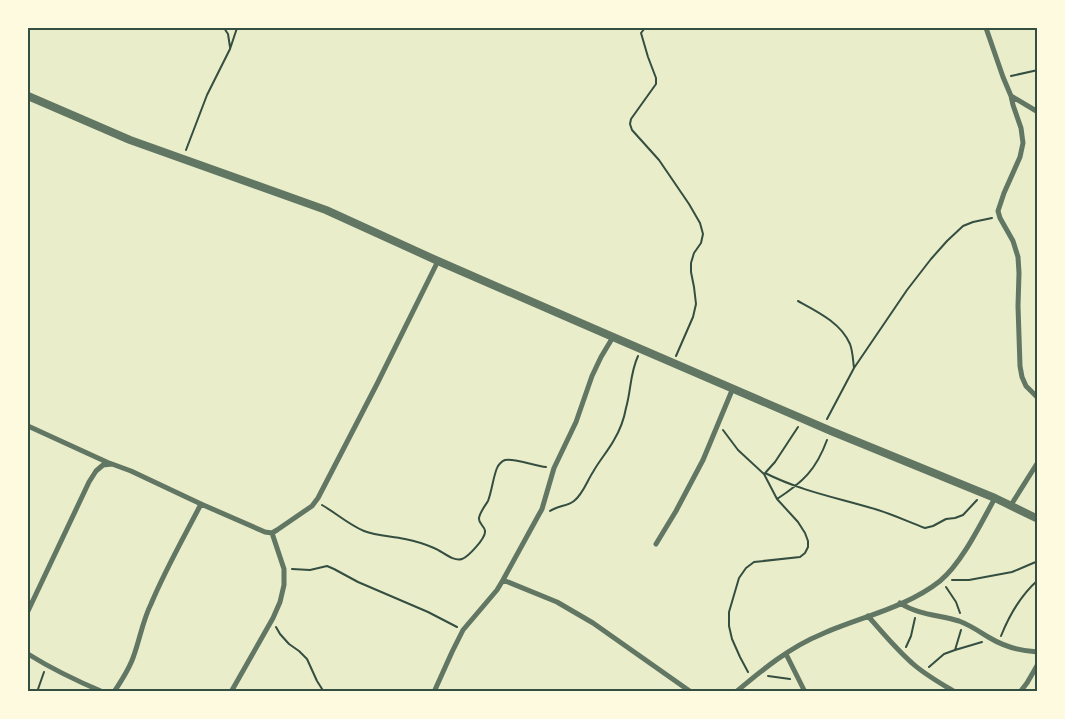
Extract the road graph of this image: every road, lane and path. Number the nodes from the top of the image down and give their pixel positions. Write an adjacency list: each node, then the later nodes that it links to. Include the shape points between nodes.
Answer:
1 (224, 28): 5 (path)
2 (237, 28): 5 (path)
3 (645, 28): 17 (path, via 641,33 656,84 630,124 689,204 703,234 691,263 696,304 694,318)
4 (986, 28): 7 (street)
5 (230, 49): 11 (path, via 207,95)
6 (1038, 70): 7 (path)
7 (1003, 77): 9 (street)
8 (28, 96): 11 (street)
9 (1011, 96): 10 (street); 12 (street, via 1023,143 1000,202)
10 (1038, 112)
11 (183, 159): 13 (street, via 326,210)
12 (1000, 218): 18 (path, via 963,226 946,241); 20 (street, via 1014,241 1018,256 1022,377)
13 (438, 260): 15 (street); 34 (street)
14 (798, 301): 18 (path, via 841,330 850,345)
15 (613, 337): 16 (street); 28 (street, via 592,376 576,422)
16 (641, 348): 17 (street); 37 (path, via 633,368 627,406 614,442 573,502)
17 (673, 362): 19 (street)
18 (854, 368): 24 (path)
19 (733, 388): 21 (street); 22 (street)
20 (1038, 398)
21 (802, 418): 24 (street); 29 (path)
22 (719, 424): 29 (path, via 738,450); 40 (street, via 691,484)
23 (28, 426): 27 (street)
24 (823, 427): 25 (street)
25 (831, 431): 30 (path, via 817,462); 31 (street)
26 (1038, 462): 36 (street)
27 (112, 464): 35 (street); 47 (street, via 103,465 89,482)
28 (554, 468): 34 (path, via 519,461 500,463 479,518 486,533 460,560 418,542 363,530); 37 (street)
29 (764, 474): 30 (path); 33 (path)
30 (796, 486): 31 (path, via 879,510 925,528 963,515); 33 (path)
31 (983, 494): 32 (street)
32 (995, 498): 36 (street); 43 (street, via 969,544)
33 (777, 499): 64 (path, via 798,522 808,547 800,557 754,562 739,578 729,612 729,626 732,639)
34 (315, 502): 39 (street)
35 (201, 504): 39 (street); 69 (street, via 151,603 134,655)
36 (1011, 505): 38 (street)
37 (537, 518): 44 (street)
38 (1038, 519)
39 (272, 533): 42 (street)
40 (656, 544)
41 (1038, 561): 43 (path, via 1004,574 969,580)
42 (284, 569): 50 (street, via 284,585); 52 (path, via 310,570 327,566)
43 (941, 579): 46 (street); 51 (path, via 956,602)
44 (504, 580): 52 (street); 73 (street, via 557,602 593,623)
45 (1038, 580): 54 (path, via 1014,610)
46 (900, 603): 48 (street); 49 (street)
47 (28, 611)
48 (916, 612): 51 (street); 59 (path, via 911,636)
49 (868, 616): 58 (street, via 819,634); 59 (street)
50 (273, 618): 70 (street); 71 (path, via 280,634 307,659)
51 (962, 622): 53 (street); 55 (path)
52 (463, 630): 72 (street)
53 (990, 639): 54 (street); 55 (path)
54 (998, 643): 56 (street)
55 (955, 650): 62 (path, via 944,654)
56 (1038, 652)
57 (28, 654): 61 (street)
58 (786, 654): 63 (street); 65 (street)
59 (902, 654): 62 (street)
60 (1038, 664): 76 (street)
61 (46, 665): 67 (path); 68 (street)
62 (923, 672): 75 (street)
63 (758, 674): 64 (street); 65 (path)
64 (752, 678): 66 (street)
65 (799, 680): 74 (street)
66 (739, 691)
67 (37, 692)
68 (103, 692)
69 (114, 692)
70 (231, 692)
71 (324, 692)
72 (434, 692)
73 (691, 692)
74 (805, 692)
75 (955, 692)
76 (1020, 692)

